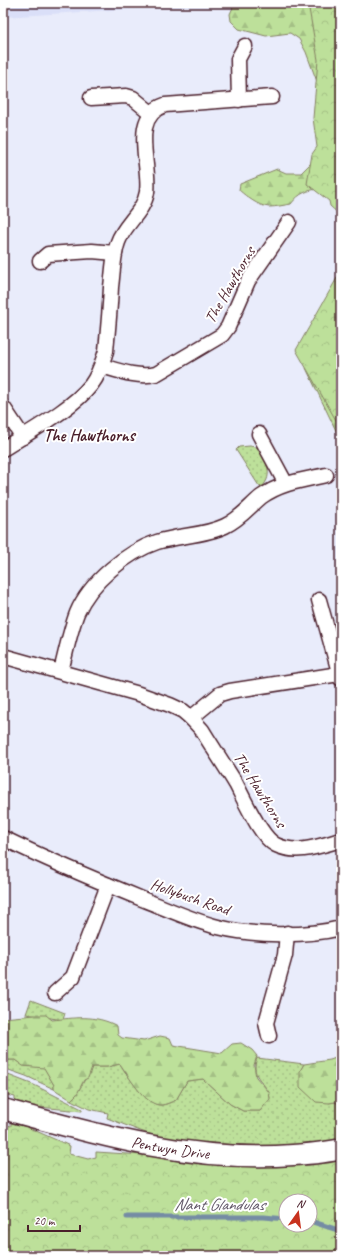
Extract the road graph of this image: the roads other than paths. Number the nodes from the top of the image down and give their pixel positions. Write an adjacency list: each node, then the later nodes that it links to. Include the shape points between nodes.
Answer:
1 (244, 46): 4 (street, via 238,59)
2 (272, 97): 4 (street)
3 (91, 98): 5 (street, via 126,96 133,98)
4 (239, 100): 5 (street, via 165,105)
5 (151, 113): 7 (street, via 144,133 147,193 139,210 123,230)
6 (289, 222): 9 (street, The Hawthorns, via 248,282 222,335 156,374 137,375)
7 (115, 253): 8 (street, via 92,251 48,254); 9 (street)
8 (40, 261)
9 (102, 366): 12 (street, via 91,385 82,394)
10 (3, 407): 12 (street)
11 (259, 434): 15 (street)
12 (22, 437): 13 (street)
13 (3, 449)
14 (326, 475): 15 (street)
15 (286, 484): 18 (street, via 260,498 225,526 158,542 142,548 118,564 97,583 84,600 78,612)
16 (320, 600): 19 (street)
17 (3, 656): 18 (street, The Hawthorns)
18 (61, 672): 20 (street, The Hawthorns, via 139,694 170,705)
19 (340, 676): 20 (street, via 230,691 220,694)
20 (191, 718): 22 (street, The Hawthorns, via 202,730 266,837 274,844 296,850)
21 (3, 838): 23 (street, Hollybush Road)
22 (341, 840)
23 (108, 885): 25 (street, Hollybush Road, via 217,927 259,933); 26 (street, via 73,977)
24 (341, 928): 25 (street, Hollybush Road, via 314,933)
25 (287, 933): 27 (street, via 285,955 266,1023)
26 (55, 993)
27 (269, 1036)
28 (3, 1109): 29 (street, Pentwyn Drive, via 89,1132 220,1155 284,1156)
29 (341, 1149)

